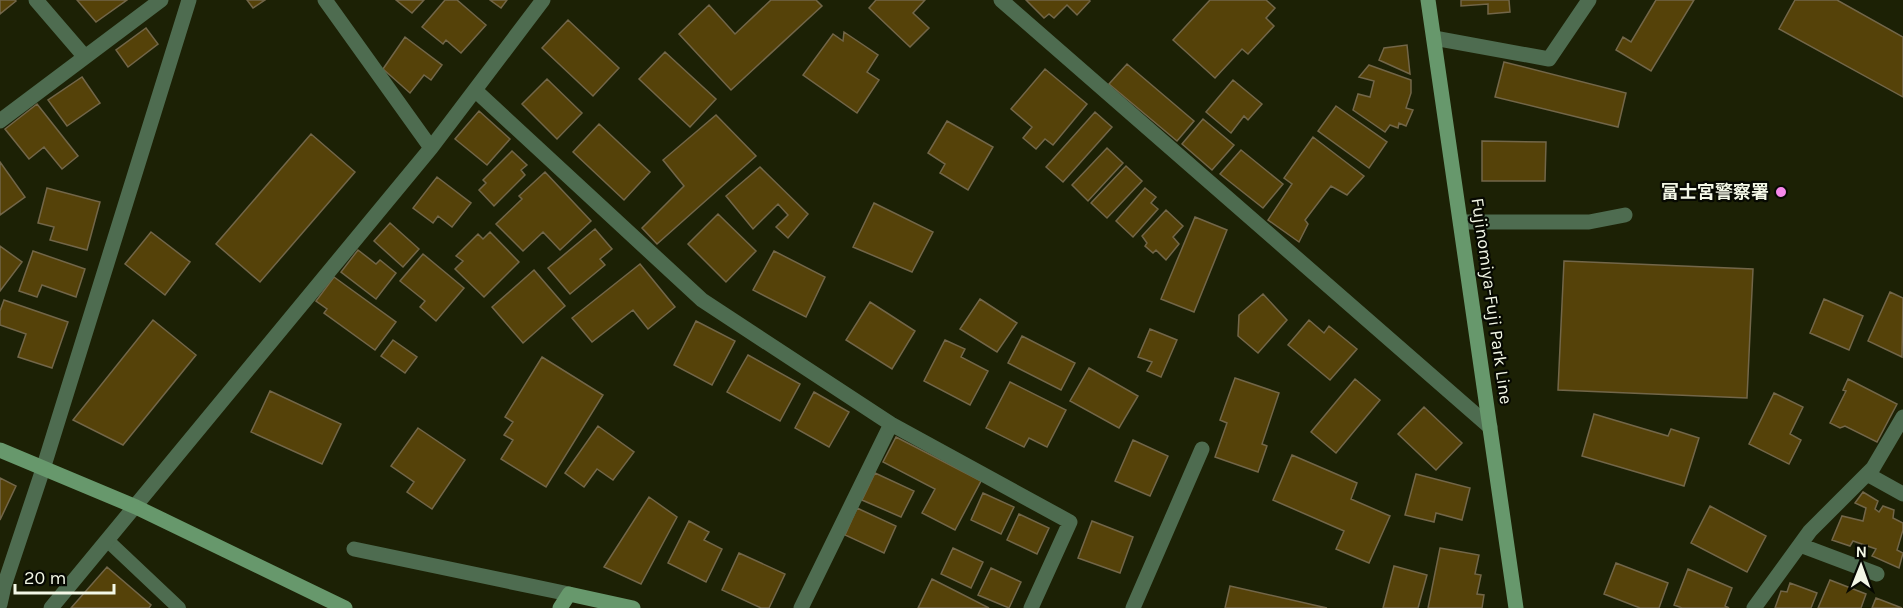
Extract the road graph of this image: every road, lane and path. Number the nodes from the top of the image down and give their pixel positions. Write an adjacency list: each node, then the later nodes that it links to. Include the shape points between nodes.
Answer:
1 (36, 0): 10 (street)
2 (161, 0): 10 (street)
3 (189, 0): 21 (street)
4 (325, 0): 13 (street)
5 (543, 0): 11 (street)
6 (1001, 0): 18 (street)
7 (1428, 0): 9 (main road, Fujinomiya-Fuji Park Line)
8 (1589, 0): 9 (street, via 1549,59)
9 (1434, 38): 15 (main road, Fujinomiya-Fuji Park Line)
10 (85, 57): 12 (street)
11 (476, 91): 13 (street); 17 (street, via 702,300)
12 (0, 121)
13 (431, 148): 24 (street)
14 (1625, 215): 15 (street, via 1589,222)
15 (1461, 222): 18 (main road, Fujinomiya-Fuji Park Line)
16 (1903, 417): 22 (street)
17 (891, 424): 36 (street); 37 (street, via 1070,522)
18 (1490, 427): 39 (main road, Fujinomiya-Fuji Park Line)
19 (1202, 449): 38 (street)
20 (0, 450): 21 (main road)
21 (43, 469): 24 (main road); 30 (street)
22 (1867, 474): 23 (street); 26 (street)
23 (1903, 494)
24 (136, 507): 25 (street); 33 (main road)
25 (108, 541): 31 (street); 32 (lane)
26 (1800, 545): 28 (street); 40 (street)
27 (354, 549): 29 (street)
28 (1877, 574)
29 (569, 594): 34 (main road); 35 (main road)
30 (0, 604)
31 (51, 608)
32 (179, 608)
33 (345, 608)
34 (560, 608)
35 (633, 608)
36 (801, 608)
37 (1030, 608)
38 (1134, 608)
39 (1516, 608)
40 (1754, 608)

